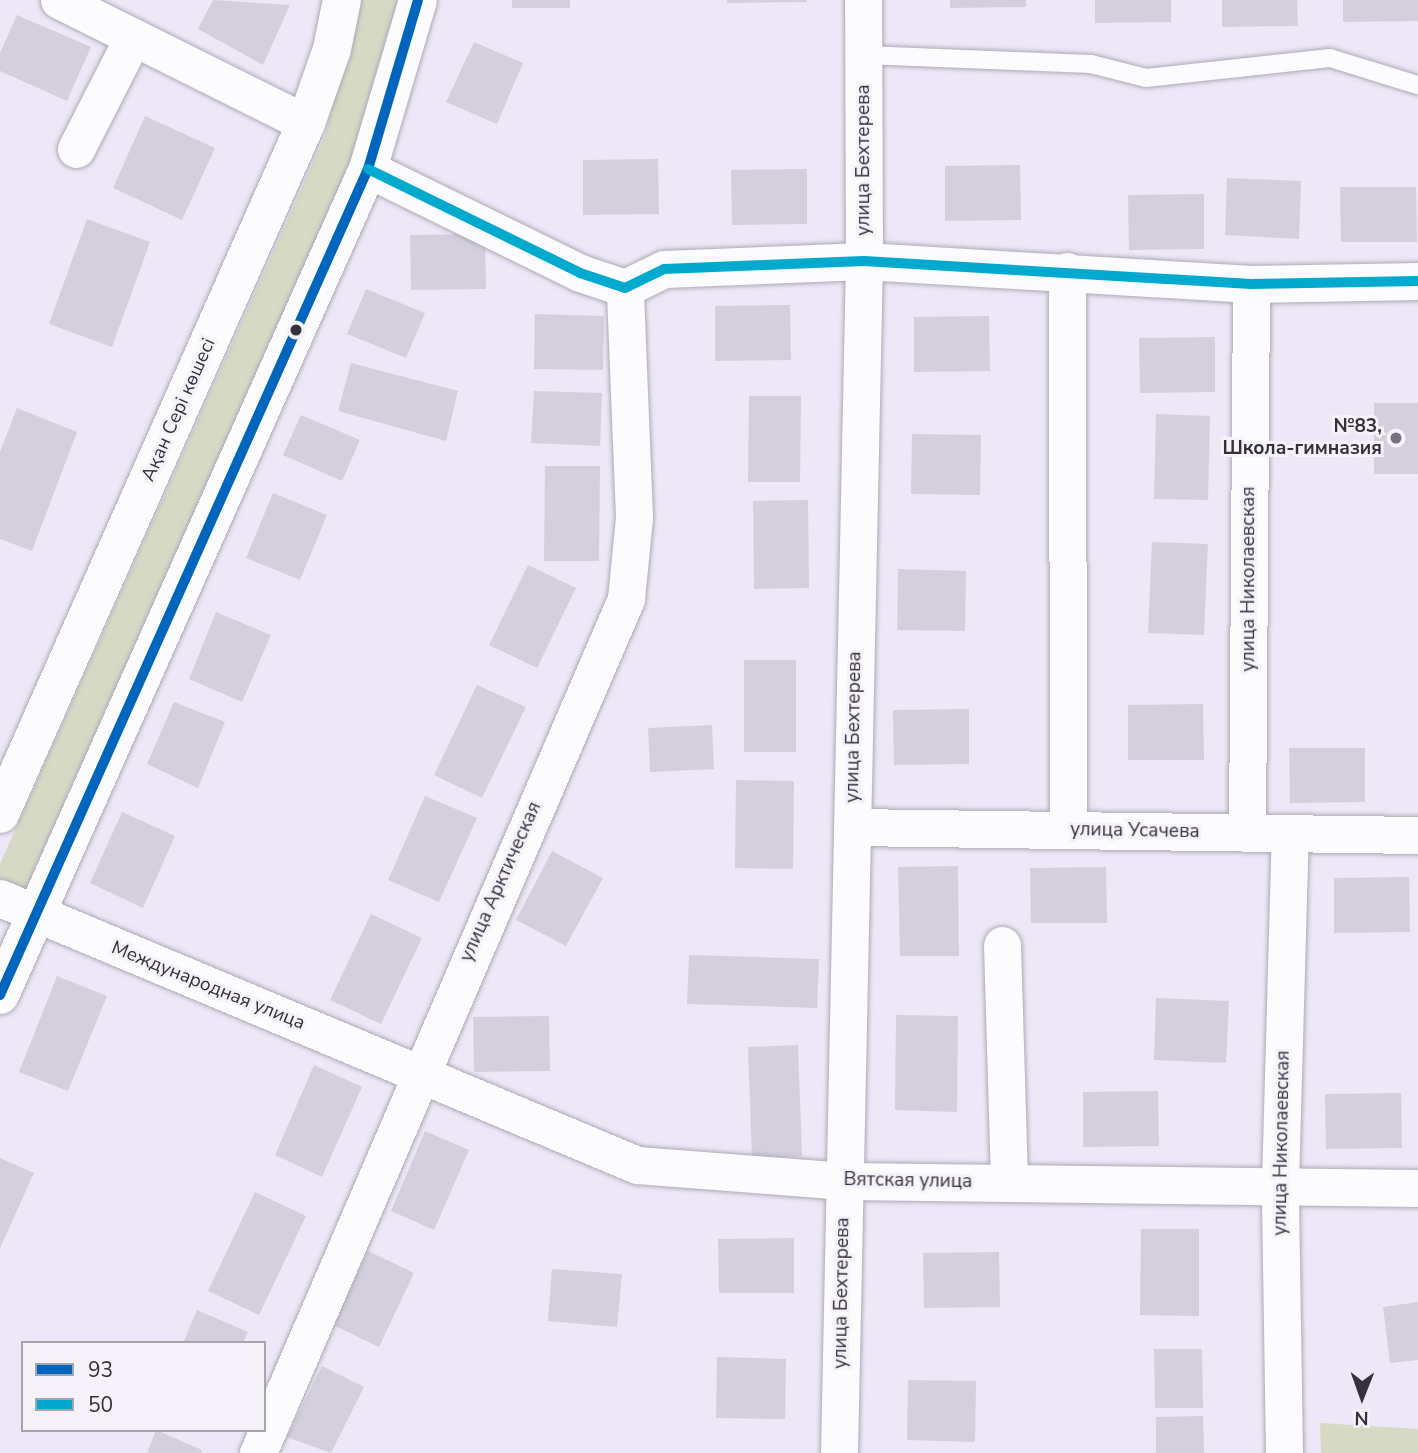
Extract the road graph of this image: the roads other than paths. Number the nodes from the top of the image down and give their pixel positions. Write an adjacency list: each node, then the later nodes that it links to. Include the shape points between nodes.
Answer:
1 (59, 0): 5 (street)
2 (342, 0): 8 (street, Ақан Сері көшесі, via 332,49)
3 (418, 0): 10 (street)
4 (863, 0): 6 (street, улица Бехтерева)
5 (133, 37): 8 (street); 9 (street)
6 (864, 55): 7 (lane, via 1091,64 1146,78 1330,58); 11 (street, улица Бехтерева)
7 (1418, 85)
8 (306, 123): 16 (street, Ақан Сері көшесі)
9 (76, 149)
10 (368, 169): 15 (street, via 580,273); 23 (street)
11 (864, 261): 12 (street); 15 (street, via 664,269); 17 (street, улица Бехтерева)
12 (1067, 271): 14 (street); 18 (street)
13 (1418, 281): 14 (street)
14 (1251, 284): 19 (street, улица Николаевская)
15 (625, 288): 26 (street, улица Арктическая, via 634,517 626,599)
16 (0, 814)
17 (852, 827): 18 (street, улица Усачева); 27 (street, улица Бехтерева)
18 (1068, 830): 19 (street, улица Усачева)
19 (1247, 832): 20 (street, улица Усачева)
20 (1290, 833): 21 (street, улица Усачева); 29 (street, улица Николаевская)
21 (1418, 835)
22 (0, 898): 23 (street, Международная улица)
23 (35, 915): 25 (street); 26 (street, Международная улица)
24 (1002, 945): 28 (street)
25 (0, 995)
26 (417, 1072): 27 (street, Вятская улица, via 637,1166); 31 (street, улица Арктическая)
27 (845, 1181): 28 (street, Вятская улица); 32 (street, улица Бехтерева)
28 (1009, 1182): 29 (street, Вятская улица)
29 (1280, 1184): 30 (street, Вятская улица); 33 (street, улица Николаевская)
30 (1418, 1188)
31 (258, 1453)
32 (839, 1453)
33 (1284, 1453)

